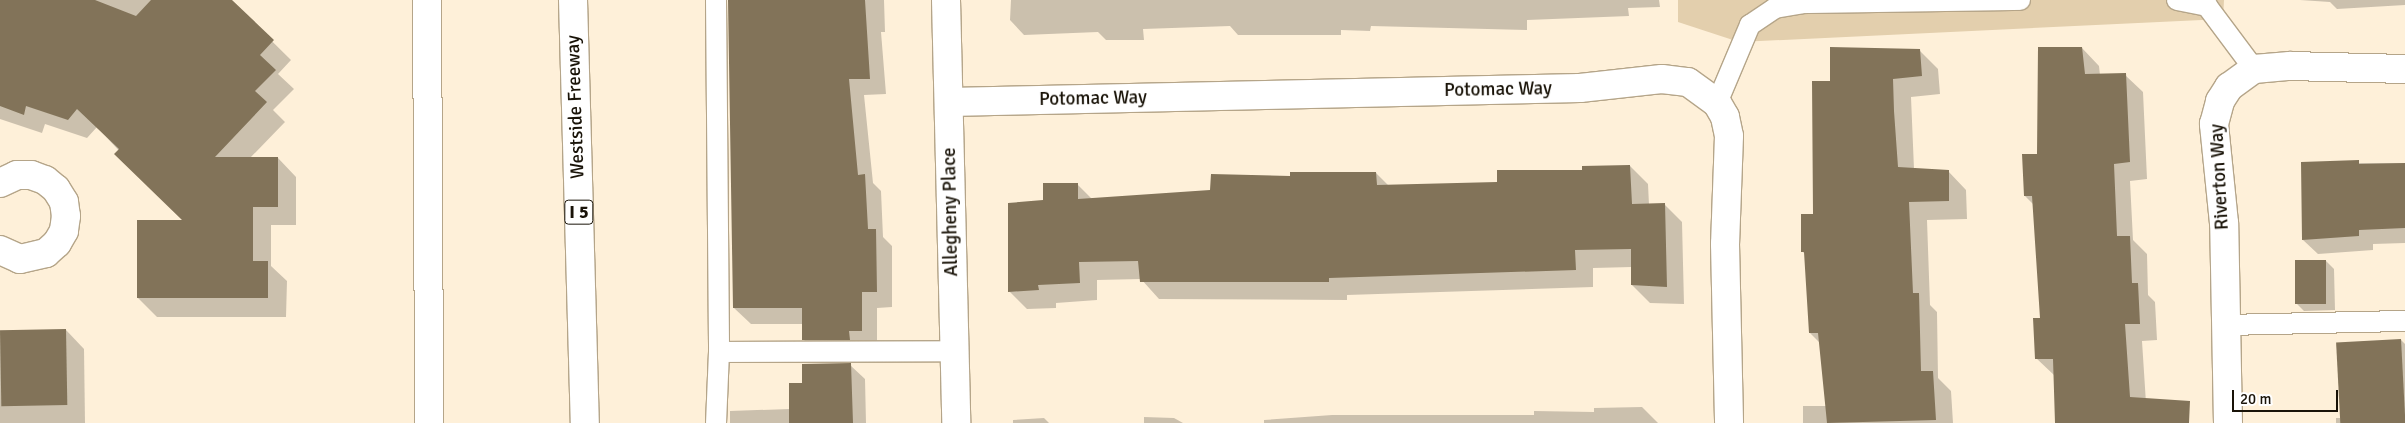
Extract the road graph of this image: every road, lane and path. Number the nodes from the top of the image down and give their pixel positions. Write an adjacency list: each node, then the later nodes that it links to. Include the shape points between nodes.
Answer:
1 (427, 0): 17 (main road)
2 (573, 0): 18 (main road, Westside Freeway / I 5)
3 (716, 0): 16 (lane)
4 (946, 0): 9 (main road, Allegheny Place)
5 (2020, 0): 10 (lane, via 1802,3 1775,8 1750,25)
6 (2177, 0): 7 (lane, via 2207,6)
7 (2254, 69): 8 (main road, via 2290,66); 14 (main road, Riverton Way, via 2229,87 2220,102 2214,124 2224,223)
8 (2405, 69)
9 (948, 102): 10 (main road, Potomac Way, via 1580,88 1662,79 1688,82); 15 (main road, Allegheny Place)
10 (1717, 103): 21 (main road, via 1725,117 1729,136 1725,244)
11 (0, 183): 12 (main road, via 16,175 31,175 45,180 64,202 66,216 64,231 46,253 20,258)
12 (0, 250)
13 (2405, 321): 14 (lane)
14 (2226, 325): 22 (main road, Riverton Way)
15 (954, 351): 16 (lane); 20 (main road, Allegheny Place)
16 (719, 352): 19 (lane)
17 (429, 423)
18 (585, 423)
19 (716, 423)
20 (956, 423)
21 (1729, 423)
22 (2228, 423)

